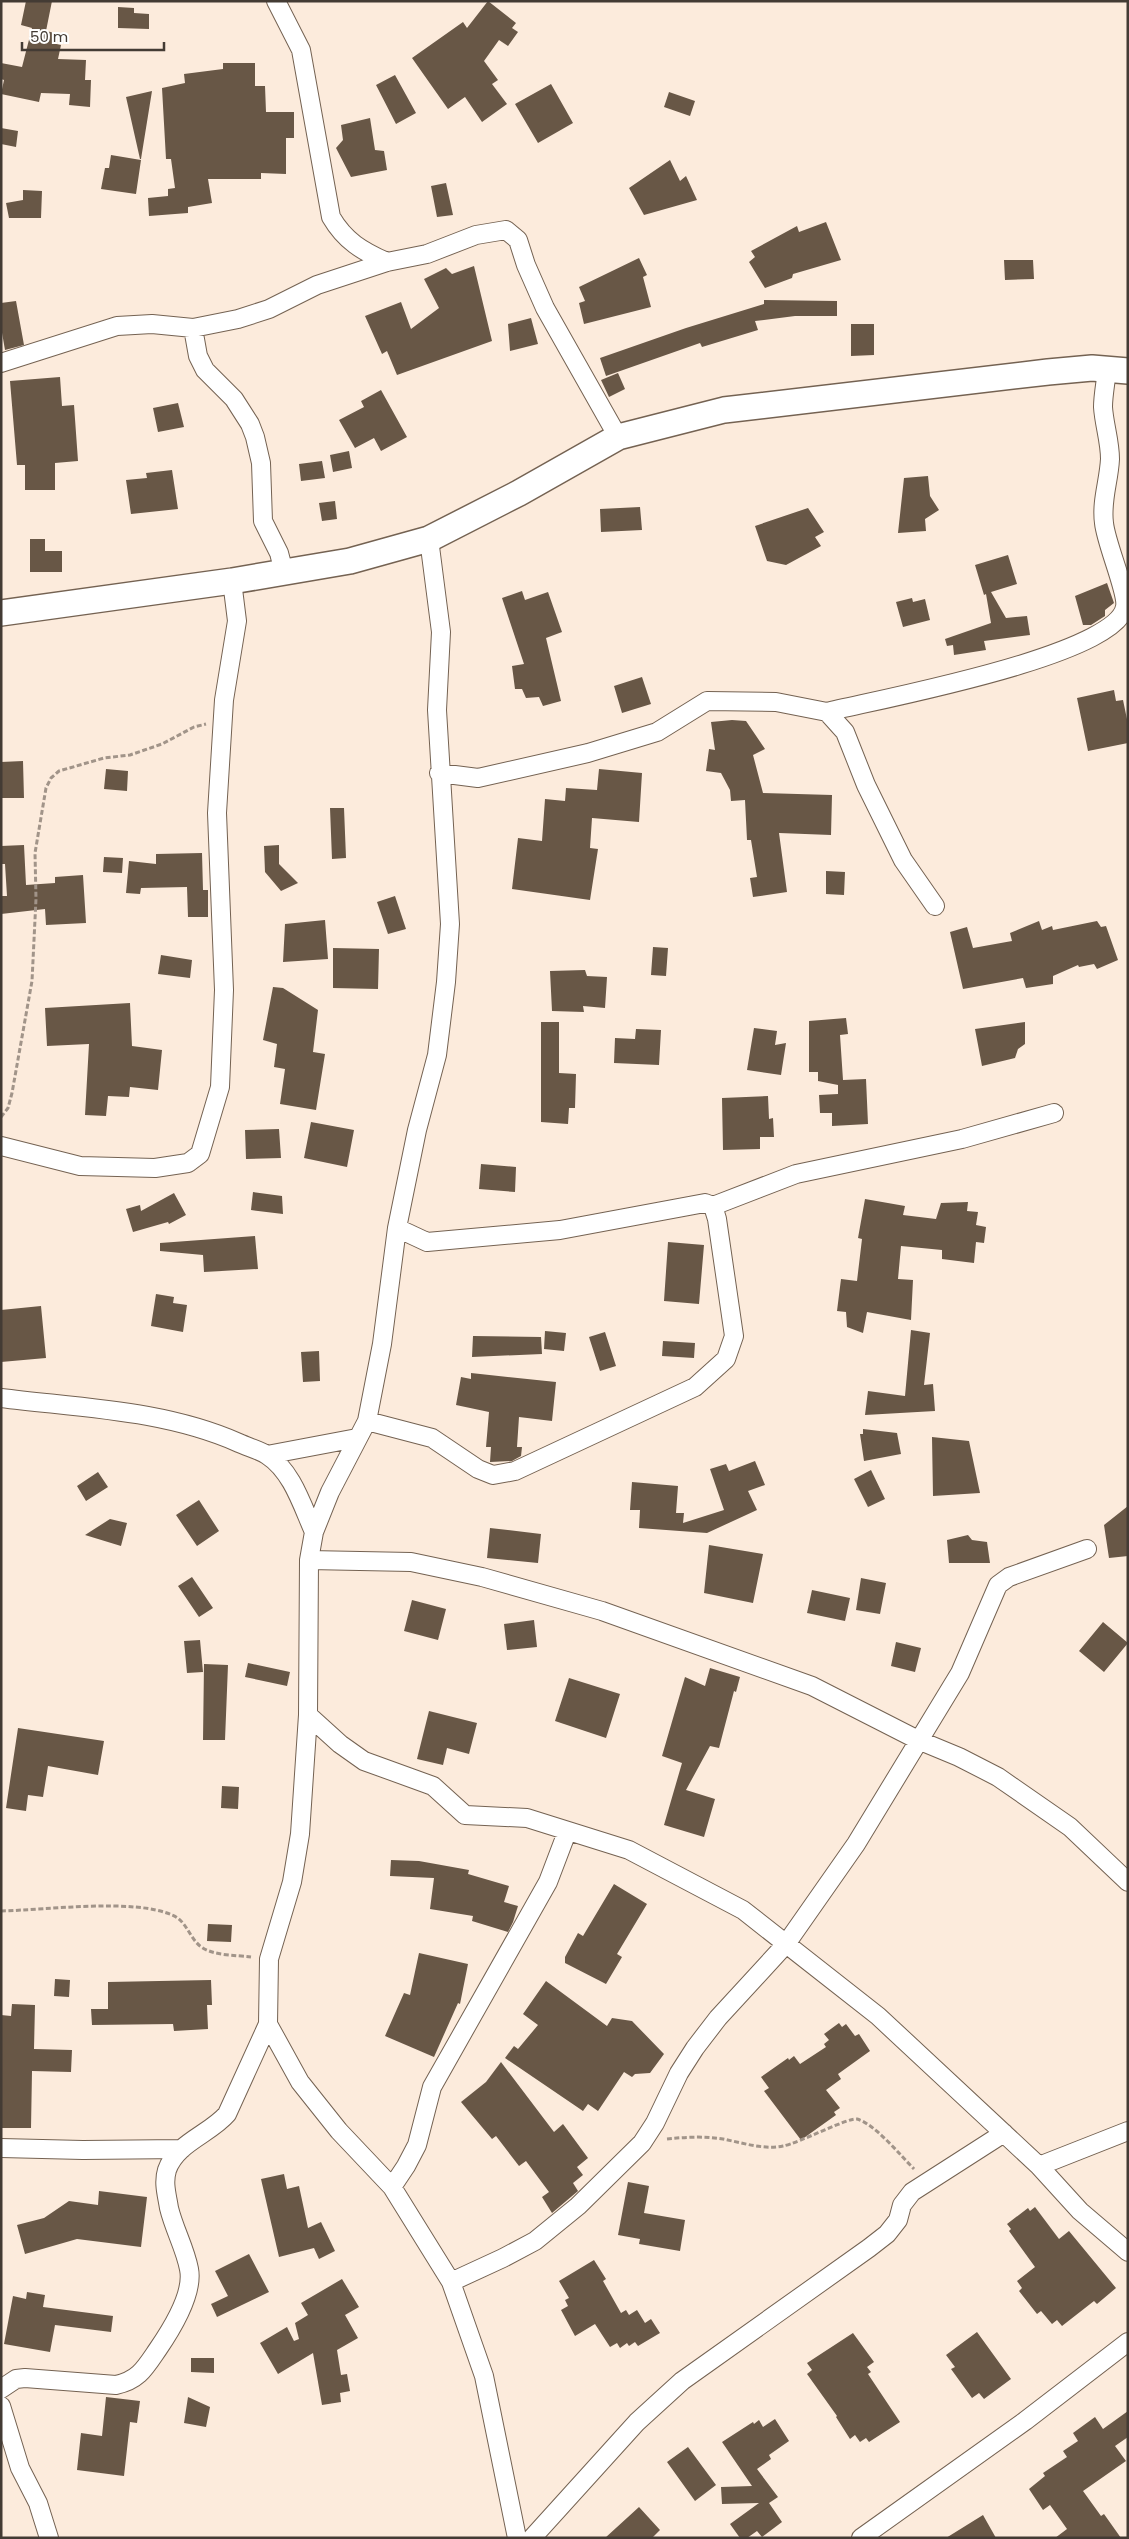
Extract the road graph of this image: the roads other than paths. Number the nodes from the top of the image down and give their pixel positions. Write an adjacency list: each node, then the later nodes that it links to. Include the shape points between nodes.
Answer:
1 (276, 1): 2 (street, via 301,50 331,216 353,245)
2 (387, 262): 3 (street, via 317,285 269,309); 6 (street, via 427,254 476,235 506,230 518,240 546,308)
3 (193, 328): 4 (street, via 152,324 117,326); 8 (street, via 198,356 206,370 234,399 254,437 262,469 263,520)
4 (1, 363)
5 (1117, 370): 6 (main road, via 1092,368 1048,372 798,400 724,410); 11 (street, via 1103,408 1110,449 1103,504 1109,552 1126,606 1122,616 1079,644 1034,661 972,679)
6 (618, 437): 7 (main road)
7 (430, 540): 8 (main road, via 350,561); 12 (street, via 441,632)
8 (284, 572): 9 (main road)
9 (232, 581): 10 (main road); 15 (street, via 237,621 222,720 217,813 224,990 220,1087 200,1154 188,1163 155,1168 80,1166)
10 (1, 613)
11 (827, 712): 12 (street, via 776,702 707,701 657,732 588,753 478,778); 13 (street, via 845,732 866,785 903,860)
12 (439, 773): 17 (street, via 450,924 446,982 437,1055 417,1130)
13 (935, 906)
14 (1054, 1113): 16 (street, via 962,1139 796,1174)
15 (1, 1146)
16 (713, 1206): 17 (street, via 705,1203 560,1230 428,1242); 19 (street, via 734,1336 726,1359 695,1387 515,1471 493,1475 478,1469 432,1438)
17 (397, 1228): 19 (street, via 382,1344)
18 (1, 1398): 21 (street, via 178,1421)
19 (366, 1421): 20 (street)
20 (357, 1438): 21 (street); 22 (street)
21 (267, 1455): 22 (street, via 296,1490)
22 (314, 1532): 24 (street)
23 (1087, 1549): 26 (street, via 1009,1577 998,1585 960,1673)
24 (309, 1560): 25 (street); 26 (street, via 411,1562 482,1577 602,1611 812,1686)
25 (308, 1716): 27 (street, via 364,1761 433,1786 466,1816 527,1818); 30 (street, via 300,1834 292,1882 270,1959)
26 (918, 1740): 28 (street, via 998,1777 1028,1797 1070,1827); 29 (street, via 856,1844)
27 (567, 1832): 29 (street, via 629,1850 678,1875 743,1910); 36 (street, via 548,1882 432,2087 416,2144)
28 (1128, 1882)
29 (786, 1944): 32 (street, via 878,2016); 38 (street, via 694,2048 642,2143 578,2206 535,2241)
30 (268, 2024): 34 (street, via 227,2114 218,2125); 36 (street, via 300,2082 339,2131)
31 (1128, 2131): 35 (street)
32 (1004, 2133): 35 (street); 44 (street, via 912,2192 887,2234 682,2381 637,2422)
33 (1, 2148): 34 (street)
34 (182, 2149): 40 (street, via 167,2170 164,2183 174,2228 189,2270 188,2286 177,2319 140,2374 130,2382 116,2385 16,2379)
35 (1039, 2166): 37 (street, via 1080,2211)
36 (392, 2187): 38 (street)
37 (1128, 2252)
38 (451, 2282): 43 (street, via 484,2376)
39 (1128, 2342): 45 (street, via 1026,2421)
40 (1, 2389)
41 (1, 2406): 42 (street, via 20,2468 38,2503)
42 (49, 2538)
43 (517, 2538)
44 (532, 2538)
45 (861, 2538)

